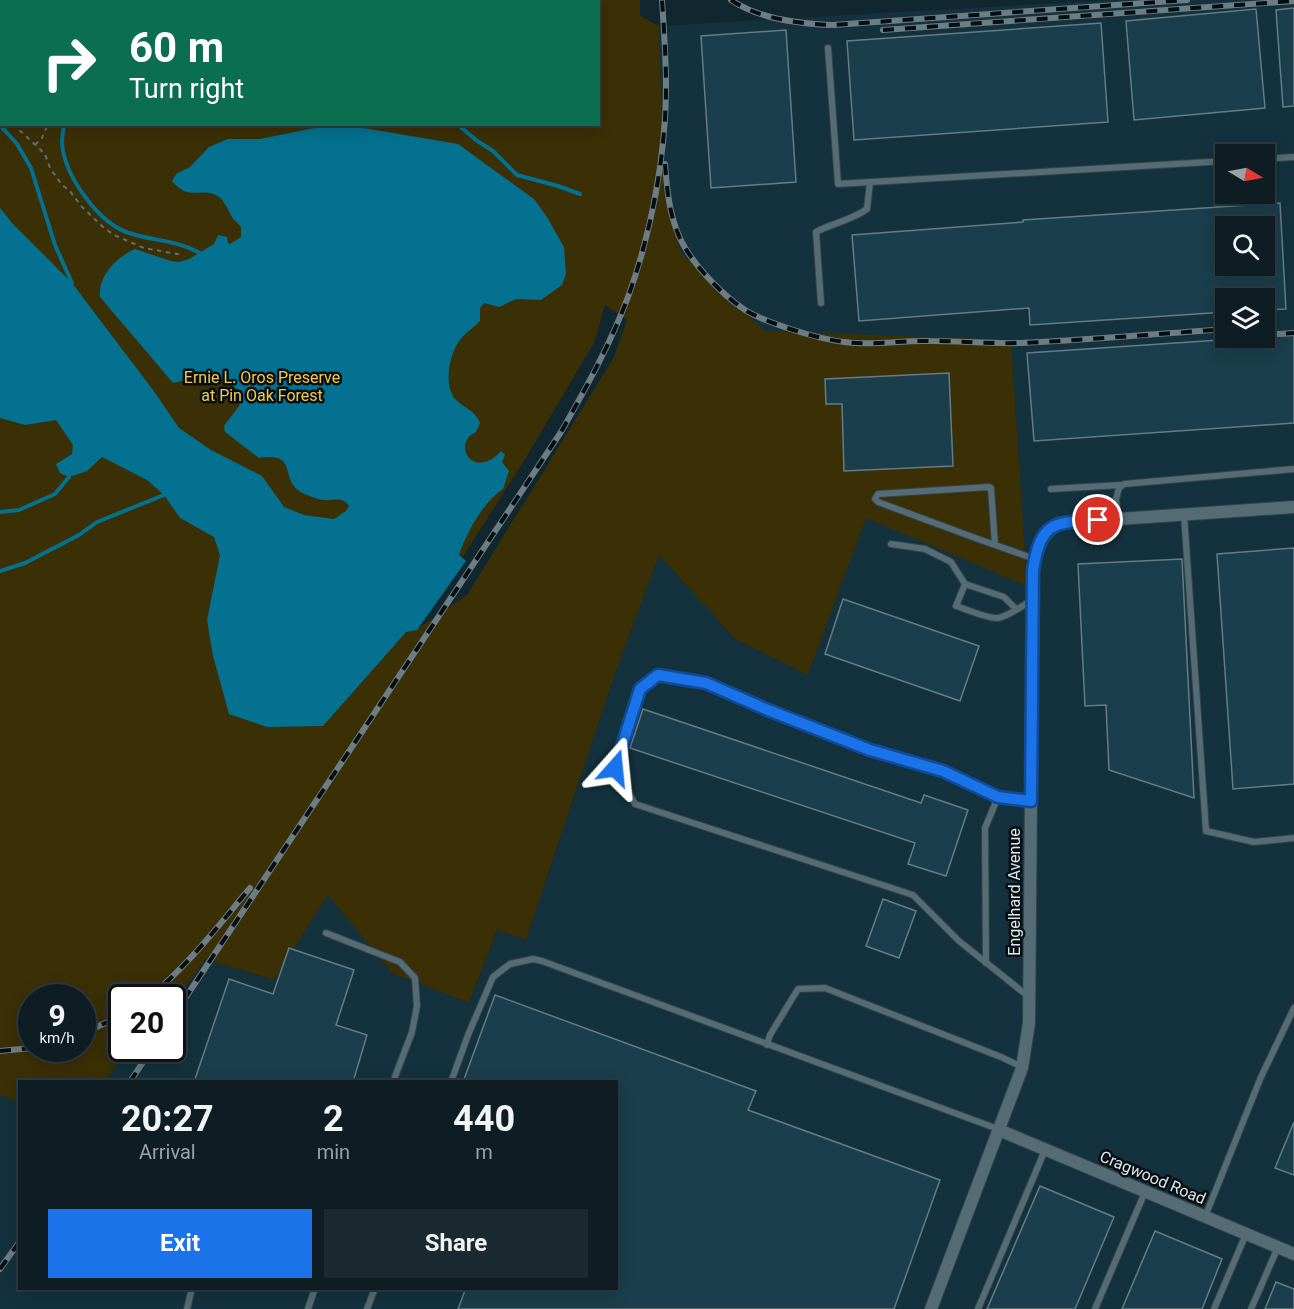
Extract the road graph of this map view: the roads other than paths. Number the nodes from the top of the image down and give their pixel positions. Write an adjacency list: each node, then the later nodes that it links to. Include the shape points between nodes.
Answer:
1 (828, 48): 5 (lane, via 838,184)
2 (1294, 157): 3 (lane)
3 (1275, 158)
4 (1215, 162): 5 (lane)
5 (870, 182): 6 (lane, via 867,209 816,232)
6 (821, 303)
7 (1294, 469): 8 (lane)
8 (1121, 485): 9 (lane); 12 (lane, via 1116,500)
9 (1051, 489)
10 (1294, 507): 11 (street, Engelhard Avenue)
11 (1184, 514): 12 (street, Engelhard Avenue); 21 (lane, via 1206,831 1254,842)
12 (1118, 519): 15 (street, Engelhard Avenue, via 1060,523 1043,537)
13 (891, 544): 16 (lane, via 925,549 951,562)
14 (995, 545): 14 (lane, via 878,502 875,496 989,487); 15 (lane)
15 (1035, 559): 17 (street, Engelhard Avenue)
16 (965, 584): 18 (lane, via 1004,597); 18 (lane, via 956,606 995,619)
17 (1032, 600): 18 (lane); 20 (street, Engelhard Avenue)
18 (1016, 609)
19 (998, 797): 20 (lane); 23 (lane, via 985,828); 23 (lane, via 943,771 870,750 706,683 658,675 640,689 615,768 635,804 912,895)
20 (1031, 801): 24 (street, Engelhard Avenue)
21 (1294, 838)
22 (326, 933): 28 (lane, via 400,962 415,978 417,1006 412,1032)
23 (986, 963): 24 (lane)
24 (1029, 998): 27 (street, Engelhard Avenue)
25 (1294, 1008): 33 (lane, via 1261,1077)
26 (767, 1045): 27 (lane, via 798,989 825,988); 29 (lane, via 533,959 510,964 493,977); 30 (lane)
27 (1022, 1068): 30 (street, Engelhard Avenue)
28 (394, 1080)
29 (452, 1080)
30 (999, 1130): 31 (street, Cragwood Road); 43 (street, Engelhard Avenue)
31 (1045, 1150): 32 (street, Cragwood Road); 44 (lane)
32 (1145, 1192): 33 (street, Cragwood Road); 45 (lane)
33 (1205, 1217): 34 (street, Cragwood Road)
34 (1246, 1234): 35 (street, Cragwood Road); 46 (lane)
35 (1278, 1247): 36 (street, Cragwood Road); 47 (lane)
36 (1294, 1254)
37 (192, 1290): 40 (lane)
38 (314, 1290): 41 (lane)
39 (374, 1290): 42 (lane)
40 (187, 1309)
41 (308, 1309)
42 (367, 1309)
43 (931, 1309)
44 (978, 1309)
45 (1095, 1309)
46 (1214, 1309)
47 (1251, 1309)

